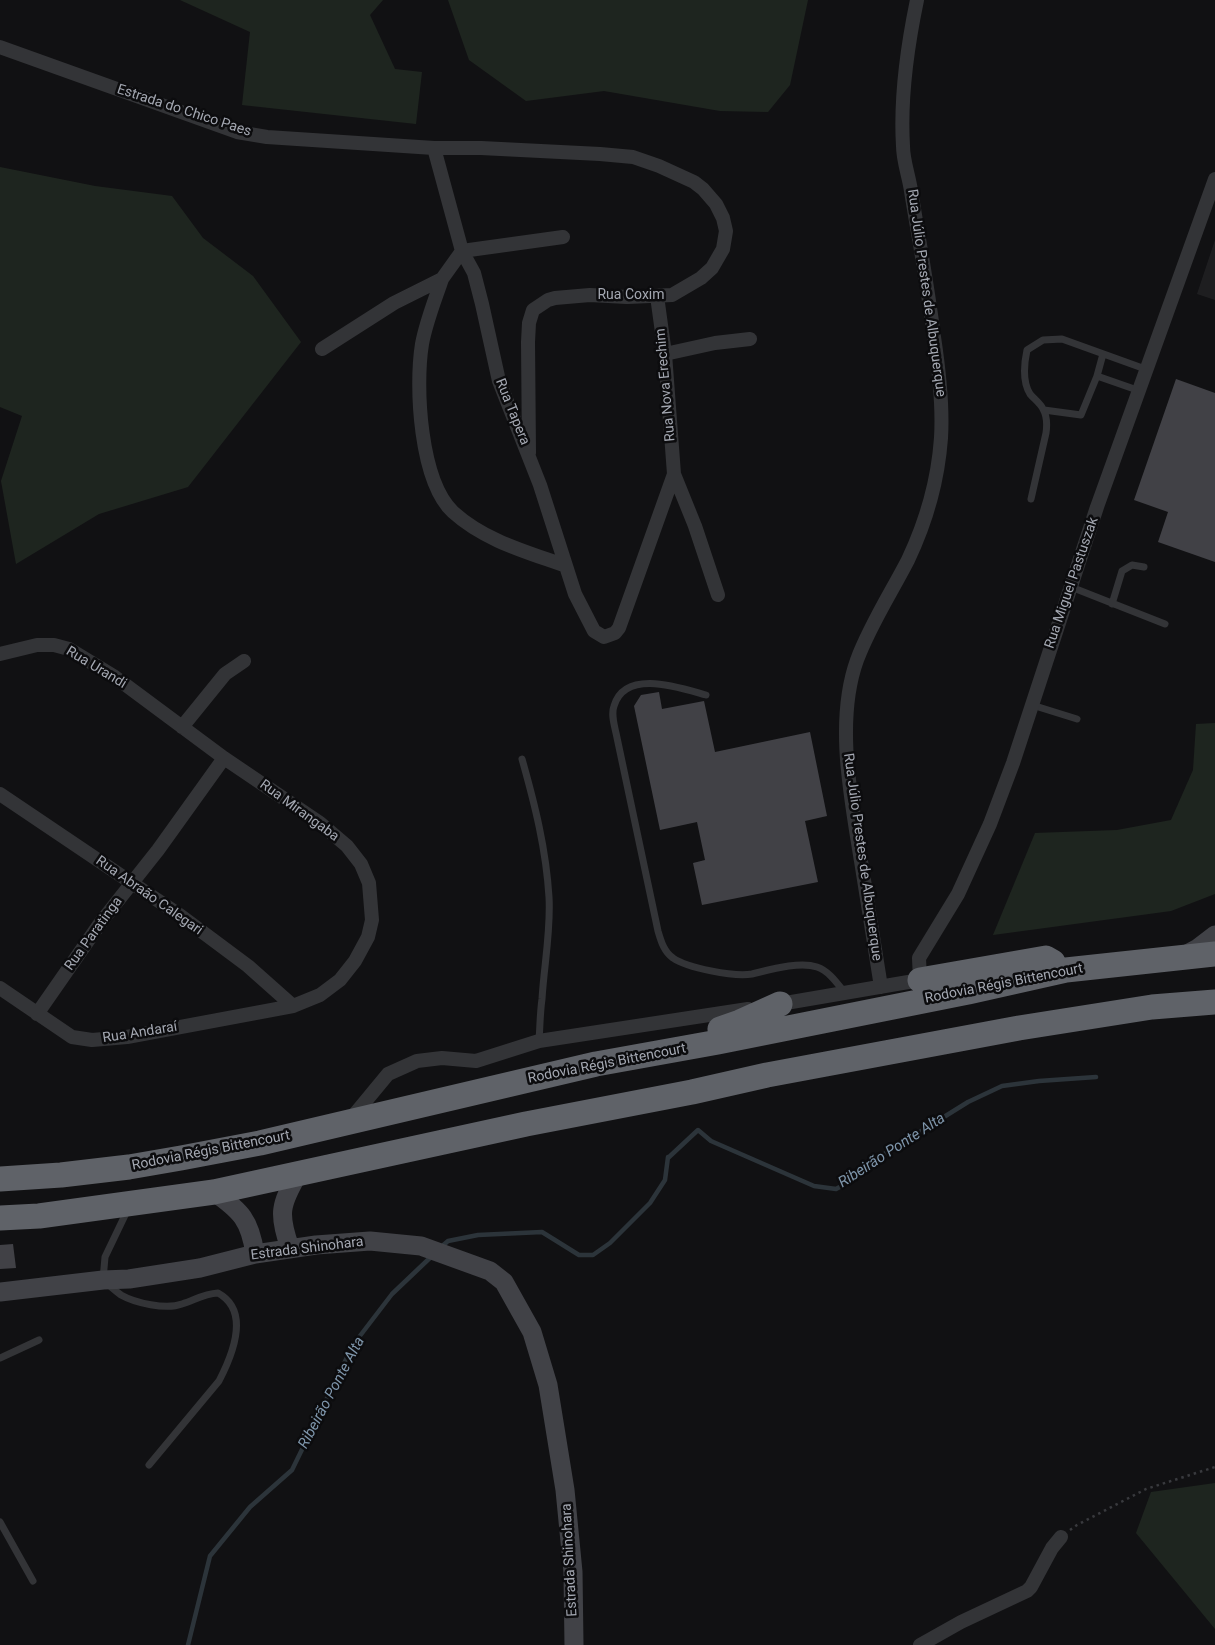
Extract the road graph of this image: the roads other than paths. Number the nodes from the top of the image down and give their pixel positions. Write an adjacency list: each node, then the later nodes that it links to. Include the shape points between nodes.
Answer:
1 (917, 0): 42 (street, Rua Júlio Prestes de Albuquerque, via 906,59 903,149 937,358 941,438 936,476 923,525 857,661 848,696 846,734 849,782)
2 (0, 47): 3 (street, Estrada do Chico Paes, via 237,132 267,137)
3 (434, 148): 6 (street, Rua Tapera); 8 (street, Rua Coxim, via 633,157 694,182 716,204 723,218 726,231 723,249 712,268 701,278 672,295)
4 (1215, 179): 13 (street, Rua Miguel Pastuszak)
5 (562, 237): 6 (street)
6 (462, 252): 7 (street); 17 (street, Rua Tapera, via 474,273 499,381)
7 (442, 279): 10 (street, via 394,303); 20 (street, via 422,344 420,364 420,416 438,491 453,512 494,540)
8 (657, 296): 11 (street, Rua Nova Erechim); 17 (street, Rua Coxim, via 555,298 533,310 528,323)
9 (750, 339): 11 (street)
10 (322, 349)
11 (665, 354): 18 (street, Rua Nova Erechim)
12 (1103, 354): 13 (lane); 14 (lane); 16 (lane, via 1062,339 1044,340 1027,350 1024,364 1026,382 1030,393)
13 (1148, 370): 15 (street, Rua Miguel Pastuszak)
14 (1097, 376): 15 (lane); 16 (lane, via 1081,416)
15 (1140, 391): 22 (street, Rua Miguel Pastuszak)
16 (1044, 410): 19 (lane, via 1046,434)
17 (528, 454): 20 (street, Rua Tapera)
18 (674, 474): 23 (street, Rua Nova Erechim, via 696,526); 25 (street, Rua Nova Erechim)
19 (1031, 499)
20 (566, 566): 25 (street, Rua Tapera, via 583,612 599,636 615,633)
21 (1144, 567): 24 (lane, via 1132,565 1122,570)
22 (1070, 588): 24 (lane); 30 (street, Rua Miguel Pastuszak)
23 (718, 595)
24 (1112, 604): 26 (lane)
25 (623, 616)
26 (1165, 624)
27 (0, 654): 32 (street, Rua Urandi, via 37,645 69,649 115,677)
28 (244, 662): 32 (street, via 225,674)
29 (706, 695): 44 (lane, via 640,683 619,695 614,706 616,733 664,947 672,958 685,964 731,974 816,966 828,973)
30 (1032, 704): 31 (lane); 41 (street, Rua Miguel Pastuszak, via 990,824 958,894 919,958)
31 (1077, 720)
32 (182, 727): 33 (street, Rua Mirangaba)
33 (224, 758): 36 (street, Rua Paratinga); 47 (street, Rua Mirangaba, via 320,823 347,846 361,864 369,883 372,920 368,937 355,961 340,980 320,995)
34 (522, 759): 49 (lane, via 541,832 549,898)
35 (0, 794): 36 (street, Rua Abraão Calegari)
36 (131, 883): 47 (street, Rua Abraão Calegari, via 248,966); 48 (street, Rua Paratinga)
37 (1215, 935): 39 (street)
38 (1215, 954): 39 (highway, Rodovia Régis Bittencourt)
39 (1180, 957): 40 (highway, Rodovia Régis Bittencourt)
40 (1066, 970): 41 (highway, via 1046,958); 50 (highway, Rodovia Régis Bittencourt)
41 (920, 980): 42 (street)
42 (881, 987): 44 (street)
43 (0, 988): 48 (street, Rua Andaraí)
44 (845, 993): 46 (street)
45 (1215, 1002): 52 (highway, via 1152,1007 1019,1028 768,1075)
46 (780, 1004): 49 (street); 50 (highway, via 710,1033 655,1045)
47 (293, 1006): 48 (street, Rua Andaraí, via 92,1040 72,1037)
48 (37, 1014)
49 (540, 1041): 51 (street, via 476,1061 442,1058 402,1066 388,1074)
50 (596, 1064): 51 (highway, Rodovia Régis Bittencourt)
51 (349, 1122): 53 (highway, Rodovia Régis Bittencourt, via 260,1143 129,1167)
52 (298, 1174): 54 (highway); 57 (street, via 286,1195 281,1214)
53 (0, 1179)
54 (214, 1192): 55 (highway); 58 (street, via 236,1207 246,1221)
55 (131, 1202): 56 (highway, via 39,1216); 59 (lane, via 105,1257)
56 (0, 1218)
57 (290, 1248): 58 (street, Estrada Shinohara); 67 (street, Estrada Shinohara, via 370,1241 407,1243 490,1271 504,1282 532,1332 548,1385 565,1490 573,1572)
58 (255, 1254): 59 (street, Estrada Shinohara, via 200,1268)
59 (103, 1280): 60 (street, Estrada Shinohara); 63 (lane, via 122,1296 162,1306 218,1293 231,1302 235,1314 234,1347 227,1366)
60 (0, 1292)
61 (39, 1340): 62 (lane)
62 (0, 1358)
63 (149, 1465)
64 (0, 1522): 66 (lane)
65 (1061, 1537): 68 (street, via 1027,1592)
66 (34, 1581)
67 (574, 1645)
68 (920, 1645)

